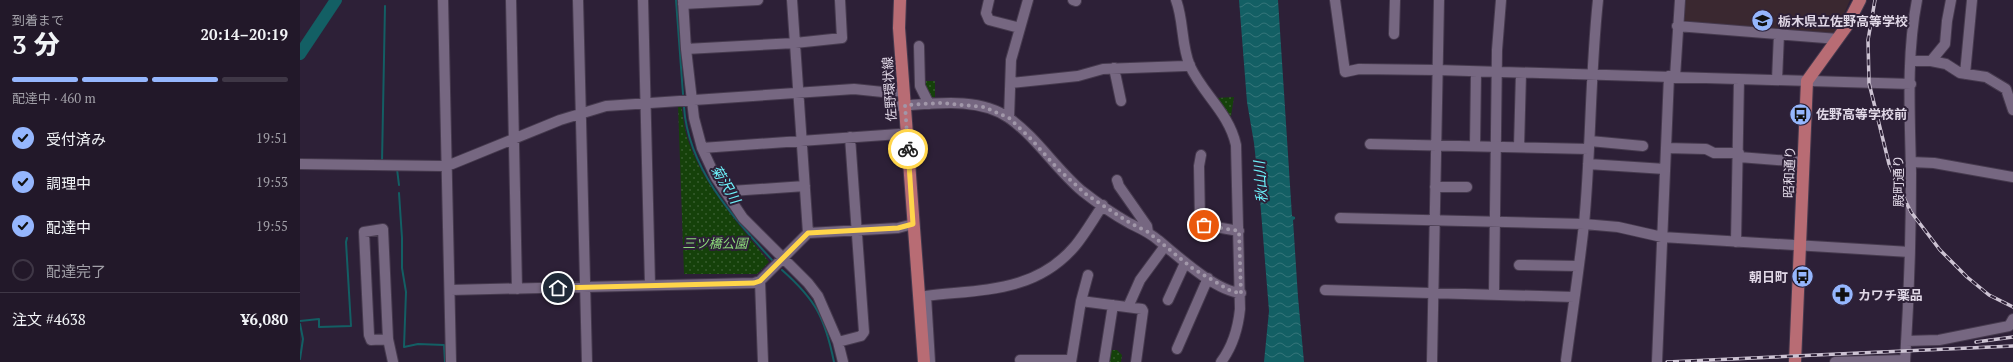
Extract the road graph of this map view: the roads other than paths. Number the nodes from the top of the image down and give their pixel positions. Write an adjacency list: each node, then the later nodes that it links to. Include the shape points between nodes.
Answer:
1 (443, 0): 78 (street)
2 (510, 0): 61 (street)
3 (578, 0): 57 (street)
4 (643, 0): 53 (street)
5 (758, 0): 23 (street)
6 (792, 0): 30 (street)
7 (840, 0): 30 (street, via 842,38)
8 (892, 0): 49 (main road, 佐野環状線)
9 (900, 0): 49 (main road, 佐野環状線)
10 (989, 0): 26 (street, via 986,13 989,20)
11 (1028, 0): 26 (street)
12 (1176, 0): 35 (street)
13 (1335, 0): 37 (street, via 1345,72 1359,69)
14 (1395, 0): 27 (street)
15 (1440, 0): 37 (street)
16 (1501, 0): 39 (street)
17 (1598, 0): 42 (street)
18 (1680, 0): 25 (street)
19 (1860, 0): 29 (main road)
20 (1917, 0): 33 (street, 殿町通り, via 1912,23)
21 (1952, 0): 34 (street, via 1945,44)
22 (1972, 0): 41 (street)
23 (745, 1): 24 (street)
24 (683, 2): 32 (street)
25 (1678, 26): 28 (street); 43 (street)
26 (1020, 28): 47 (street, via 1011,60)
27 (1394, 34)
28 (1779, 34): 29 (street); 45 (street)
29 (1838, 39): 46 (main road)
30 (795, 43): 32 (street); 50 (street)
31 (919, 46): 54 (street, via 920,86)
32 (686, 50): 51 (street)
33 (1911, 61): 34 (street); 48 (street, 殿町通り)
34 (1931, 61): 41 (street, via 1946,64)
35 (1190, 65): 36 (street); 93 (street, via 1201,86 1226,119 1234,138 1237,154)
36 (1114, 68): 47 (street, via 1078,76); 52 (street)
37 (1438, 70): 38 (street); 64 (street)
38 (1476, 72): 39 (street); 66 (street)
39 (1498, 73): 40 (street); 67 (street)
40 (1521, 73): 42 (street); 69 (street)
41 (1965, 74): 56 (street, via 1986,76 2006,89)
42 (1593, 75): 43 (street); 65 (street)
43 (1672, 76): 44 (street); 71 (street)
44 (1739, 79): 45 (street); 72 (street)
45 (1777, 80): 46 (street)
46 (1807, 81): 48 (street); 74 (main road, 昭和通り)
47 (1011, 83): 58 (street)
48 (1911, 84): 75 (street, 殿町通り)
49 (899, 91): 50 (street, via 854,89); 55 (main road, 佐野環状線)
50 (798, 92): 51 (street); 62 (street)
51 (691, 100): 53 (street); 70 (street, via 696,132)
52 (1121, 101)
53 (646, 102): 57 (street, via 606,106); 108 (street)
54 (929, 104): 55 (street); 58 (street, via 984,107)
55 (901, 106): 59 (main road, 佐野環状線); 91 (main road, 佐野環状線)
56 (2013, 110)
57 (581, 113): 61 (street); 109 (street)
58 (1009, 118): 86 (street, via 1070,181)
59 (899, 134): 60 (street); 91 (main road, 佐野環状線)
60 (850, 137): 62 (street); 92 (street)
61 (514, 138): 78 (street); 110 (street)
62 (802, 141): 70 (street); 82 (street)
63 (1370, 144): 64 (street)
64 (1436, 145): 66 (street); 83 (street)
65 (1589, 145): 68 (street); 69 (street); 77 (street)
66 (1474, 146): 67 (street)
67 (1497, 146): 69 (street); 89 (street)
68 (1643, 146)
69 (1519, 147)
70 (702, 148): 85 (street, via 716,178)
71 (1666, 148): 72 (street, via 1706,148 1714,153); 79 (street)
72 (1739, 155): 74 (street); 97 (street)
73 (1201, 156): 93 (street, via 1200,222 1204,225)
74 (1803, 162): 99 (main road, 昭和通り)
75 (1911, 162): 80 (street, via 1934,163); 100 (street, 殿町通り)
76 (300, 164): 78 (street)
77 (1588, 164): 79 (street); 90 (street)
78 (447, 165): 111 (street)
79 (1665, 169): 96 (street)
80 (2013, 177)
81 (1118, 180): 94 (street, via 1119,186 1147,226)
82 (805, 186): 85 (street); 95 (street)
83 (1435, 187): 84 (street); 88 (street)
84 (1466, 187)
85 (727, 193): 101 (street, via 743,218)
86 (1103, 205): 94 (street); 139 (street, via 1075,246 1048,270 1032,279 1012,286 926,296)
87 (1340, 218): 88 (street)
88 (1435, 221): 89 (street); 113 (street)
89 (1494, 222): 90 (street); 115 (street)
90 (1584, 224): 96 (street, via 1618,227); 104 (street)
91 (909, 225): 92 (street); 116 (main road, 佐野環状線)
92 (857, 230): 95 (street); 125 (street, via 864,332 861,336)
93 (1239, 231): 114 (street)
94 (1148, 232): 98 (street)
95 (808, 233): 101 (street)
96 (1662, 237): 97 (street); 144 (street)
97 (1736, 242): 99 (street)
98 (1165, 246): 102 (street); 121 (street, via 1140,280)
99 (1800, 246): 100 (street); 145 (main road, 昭和通り)
100 (1910, 252): 124 (street, 殿町通り)
101 (784, 259): 107 (street); 125 (street, via 818,296)
102 (1185, 264): 106 (street); 118 (street)
103 (1519, 265): 104 (street)
104 (1578, 266): 117 (street)
105 (1088, 275): 119 (street)
106 (1208, 278): 114 (street); 126 (street)
107 (760, 281): 108 (street); 135 (street)
108 (650, 285): 109 (street)
109 (585, 287): 110 (street); 134 (street)
110 (517, 289): 111 (street)
111 (450, 290): 133 (street)
112 (1325, 290): 113 (street)
113 (1434, 293): 115 (street); 143 (street)
114 (1241, 294): 142 (street, via 1237,332)
115 (1494, 294): 117 (street)
116 (914, 295): 137 (main road); 138 (main road)
117 (1574, 297): 128 (street)
118 (1168, 300)
119 (1081, 301): 120 (street); 129 (street)
120 (1113, 305): 121 (street); 140 (street)
121 (1128, 307): 141 (street, via 1143,311)
122 (2013, 319): 124 (street, via 2009,326 1939,340)
123 (388, 339): 123 (street, via 383,229 364,232 369,335 372,340); 132 (street)
124 (1906, 341): 131 (street, 殿町通り)
125 (838, 342): 136 (street)
126 (1176, 349)
127 (1020, 360): 129 (street)
128 (1566, 360)
129 (1071, 361)
130 (1850, 361): 131 (street); 146 (street)
131 (1905, 361)
132 (393, 362)
133 (451, 362)
134 (587, 362)
135 (762, 362)
136 (843, 362)
137 (915, 362)
138 (924, 362)
139 (930, 362)
140 (1104, 362)
141 (1136, 362)
142 (1221, 362)
143 (1432, 362)
144 (1657, 362)
145 (1795, 362)
146 (1835, 362)

